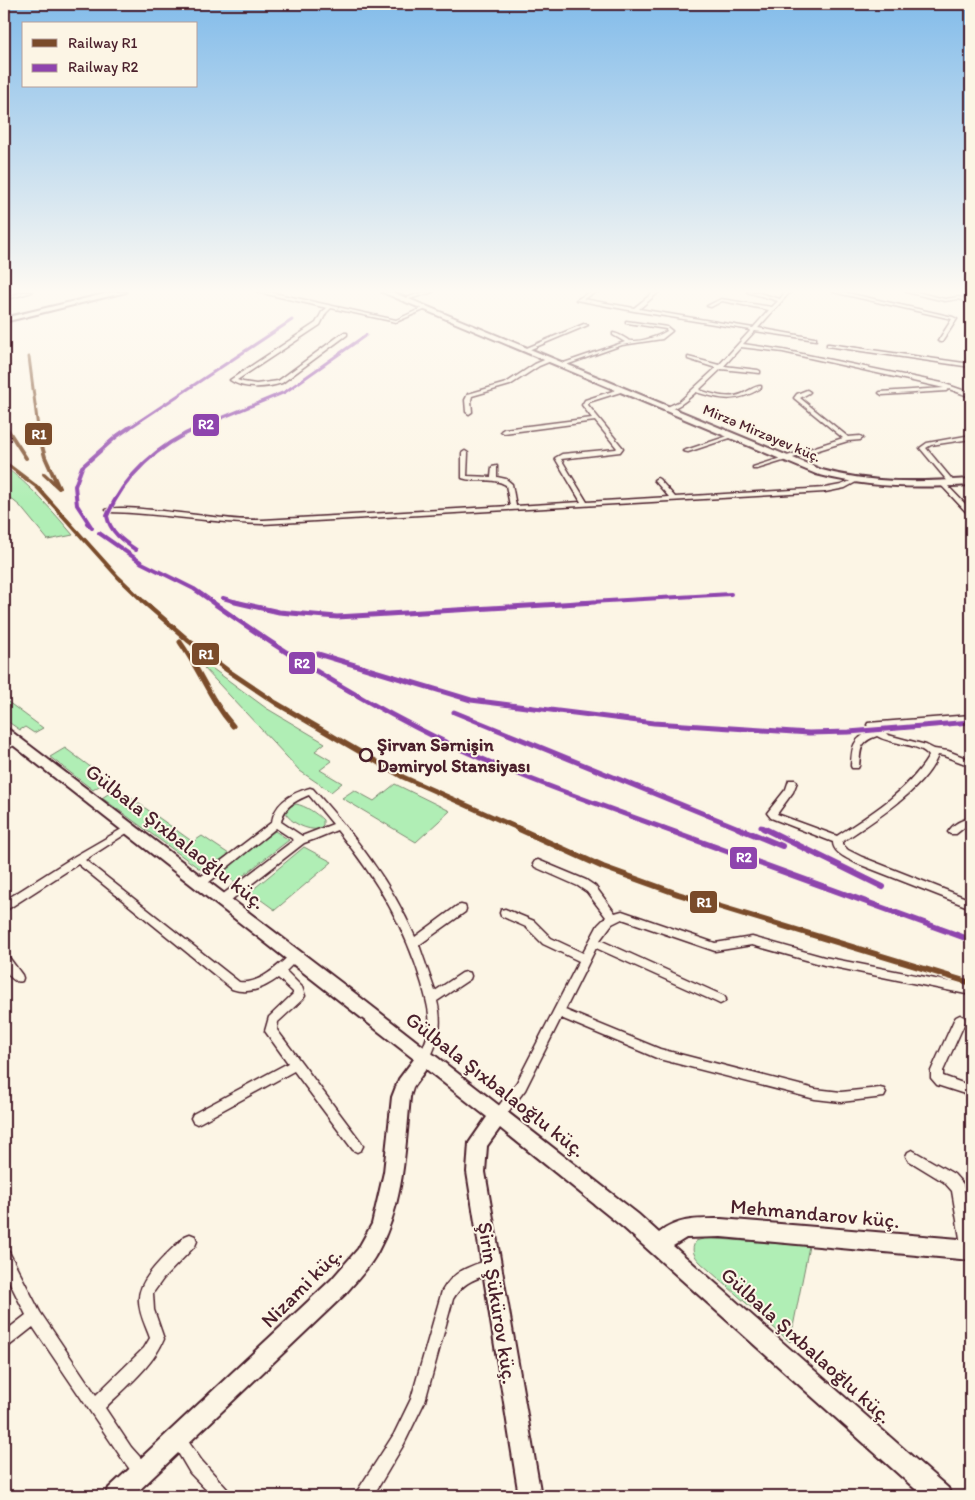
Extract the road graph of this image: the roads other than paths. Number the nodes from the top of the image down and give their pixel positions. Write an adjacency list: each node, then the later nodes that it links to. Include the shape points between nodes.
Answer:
1 (260, 362): 2 (street, via 233,380 268,386 280,382)
2 (307, 362)
3 (544, 362): 22 (street, via 508,384 470,395)
4 (554, 362): 10 (main road, Mirzə Mirzəyev küç.)
5 (570, 362): 10 (street)
6 (703, 362): 12 (street)
7 (725, 362): 12 (street)
8 (834, 362): 15 (street)
9 (944, 362): 11 (street)
10 (561, 365): 16 (main road, Mirzə Mirzəyev küç.)
11 (971, 366)
12 (720, 367): 13 (street); 17 (street)
13 (758, 372)
14 (759, 387): 17 (street, via 731,400)
15 (951, 387): 19 (street); 20 (street)
16 (622, 390): 21 (main road, Mirzə Mirzəyev küç.); 23 (street, via 586,401)
17 (694, 390): 21 (street, via 682,402)
18 (807, 392): 28 (street, via 797,398)
19 (882, 393)
20 (971, 395)
21 (667, 409): 25 (main road, Mirzə Mirzəyev küç.)
22 (469, 412)
23 (596, 419): 24 (street); 41 (street, via 620,448 618,451 558,458)
24 (504, 431)
25 (733, 436): 29 (street); 31 (main road, Mirzə Mirzəyev küç.)
26 (971, 437): 38 (street, via 929,444 923,448)
27 (860, 438): 28 (street)
28 (847, 439): 31 (street)
29 (686, 451)
30 (465, 453): 34 (street, via 464,477)
31 (786, 459): 33 (street); 36 (main road, Mirzə Mirzəyev küç.)
32 (494, 467): 34 (street)
33 (755, 468)
34 (494, 479): 42 (street, via 509,484)
35 (657, 480): 40 (street)
36 (853, 482): 39 (main road, Mirzə Mirzəyev küç., via 896,486); 40 (street, via 825,490)
37 (971, 482): 38 (main road, Mirzə Mirzəyev küç.)
38 (952, 483): 39 (main road, Mirzə Mirzəyev küç.)
39 (943, 484): 44 (street)
40 (673, 498): 41 (street)
41 (585, 503): 42 (street)
42 (513, 507): 43 (street, via 246,522)
43 (109, 510)
44 (971, 514)
45 (971, 718): 46 (street, via 870,726)
46 (876, 733): 48 (street); 50 (street, via 858,742)
47 (8, 740): 55 (main road, Gülbala Şıxbalaoğlu küç.)
48 (932, 752): 49 (street); 58 (street, via 931,762 896,799)
49 (971, 762)
50 (855, 766)
51 (792, 782): 58 (street, via 790,790 772,813 774,816)
52 (971, 821): 56 (street)
53 (276, 823): 54 (street, via 277,812 283,805 310,791); 57 (street); 61 (street)
54 (339, 825): 57 (street); 69 (street, via 378,877)
55 (127, 829): 59 (street); 61 (main road, Gülbala Şıxbalaoğlu küç.)
56 (953, 832)
57 (301, 840): 62 (street)
58 (838, 840): 63 (street, via 837,845 845,853 859,860)
59 (78, 859): 64 (street); 73 (street, via 236,986 245,989 255,986)
60 (538, 864): 67 (street, via 591,889)
61 (199, 884): 62 (main road, Gülbala Şıxbalaoğlu küç.)
62 (222, 901): 70 (main road, Gülbala Şıxbalaoğlu küç.)
63 (971, 904)
64 (4, 906)
65 (461, 909): 69 (street)
66 (506, 913): 72 (street, via 530,924 547,941)
67 (612, 917): 68 (street, via 604,923); 76 (street, via 622,914 715,947 752,941 824,961)
68 (594, 942): 72 (street); 78 (street)
69 (414, 943): 77 (street)
70 (294, 958): 73 (street); 81 (main road, Gülbala Şıxbalaoğlu küç.)
71 (4, 959): 75 (street)
72 (586, 959): 79 (street)
73 (278, 971): 82 (street, via 298,990 299,996 272,1020 272,1031)
74 (466, 976): 77 (street)
75 (18, 978)
76 (971, 991)
77 (432, 999): 81 (street, via 435,1032)
78 (720, 999)
79 (559, 1012): 84 (street, via 659,1054 696,1064 815,1094 841,1097); 85 (street, via 522,1086)
80 (960, 1020): 83 (street, via 937,1071 937,1078)
81 (424, 1058): 85 (main road, Gülbala Şıxbalaoğlu küç.); 97 (main road, Nizami küç., via 405,1084 401,1097 391,1190 372,1245 338,1287)
82 (296, 1064): 86 (street); 87 (street)
83 (971, 1090)
84 (880, 1093)
85 (498, 1116): 90 (main road, Gülbala Şıxbalaoğlu küç.); 93 (main road, Şirin Şükürov küç., via 478,1143 476,1156)
86 (197, 1118)
87 (357, 1146)
88 (912, 1156): 91 (street, via 949,1178 958,1188)
89 (190, 1241): 96 (street, via 146,1293 157,1339 149,1353)
90 (659, 1245): 91 (main road, Mehmandarov küç., via 676,1232 686,1229 721,1228); 103 (main road, Gülbala Şıxbalaoğlu küç.)
91 (970, 1250)
92 (4, 1257): 94 (street)
93 (492, 1266): 101 (street, via 464,1275 453,1283 418,1401); 102 (main road, Şirin Şükürov küç.)
94 (35, 1317): 95 (street); 96 (street)
95 (4, 1341)
96 (96, 1406): 98 (street)
97 (177, 1439): 98 (main road, Nizami küç.); 100 (street, via 196,1468)
98 (142, 1472): 99 (main road, Nizami küç.)
99 (117, 1496)
100 (222, 1496)
101 (364, 1496)
102 (530, 1496)
103 (940, 1496)

